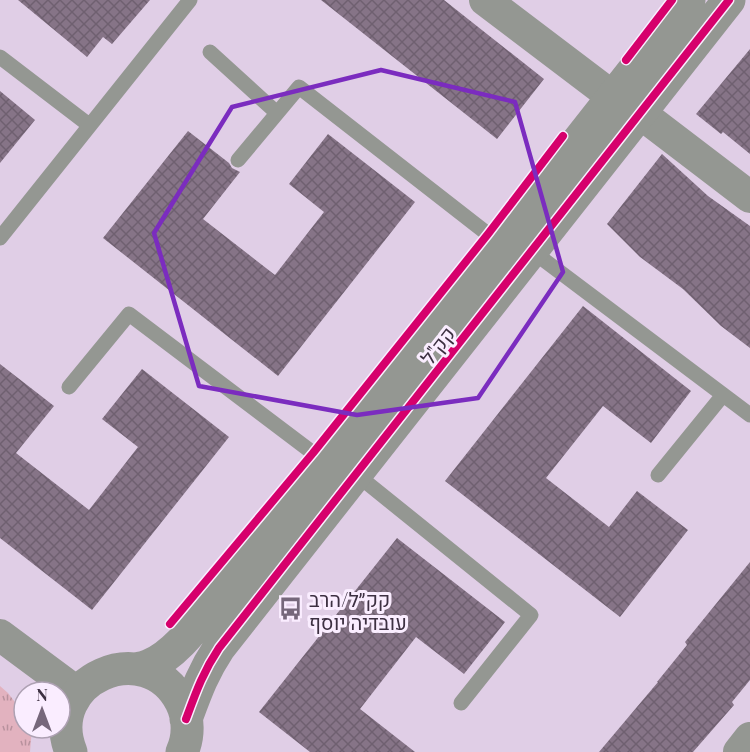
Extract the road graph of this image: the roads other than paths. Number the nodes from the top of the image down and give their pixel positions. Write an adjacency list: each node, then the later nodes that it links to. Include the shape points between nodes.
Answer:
1 (189, 0): 9 (lane)
2 (485, 0): 7 (street)
3 (689, 0): 7 (street, קק"ל)
4 (729, 0): 7 (street, קק"ל)
5 (210, 52): 8 (lane)
6 (0, 57): 9 (lane)
7 (626, 105): 11 (street); 13 (street, קק"ל); 14 (street, קק"ל)
8 (277, 113): 10 (lane); 13 (lane, via 299,87)
9 (90, 125): 12 (lane)
10 (238, 160)
11 (750, 197)
12 (0, 238)
13 (498, 242): 18 (street, קק"ל)
14 (532, 250): 16 (lane); 19 (street, קק"ל)
15 (69, 387): 18 (lane, via 129,314)
16 (723, 395): 17 (lane); 20 (lane)
17 (750, 415)
18 (325, 462): 22 (street, קק"ל, via 186,636 158,660)
19 (356, 474): 24 (lane, via 531,615); 25 (street, קק"ל, via 219,648 199,682)
20 (658, 475)
21 (0, 635): 23 (street)
22 (136, 669): 23 (street, via 117,669 99,675); 25 (street, via 169,686)
23 (78, 693): 27 (street, via 67,717 66,735)
24 (461, 703)
25 (186, 719): 28 (street, קק"ל)
26 (750, 738): 29 (street)
27 (71, 752)
28 (182, 752)
29 (739, 752)

